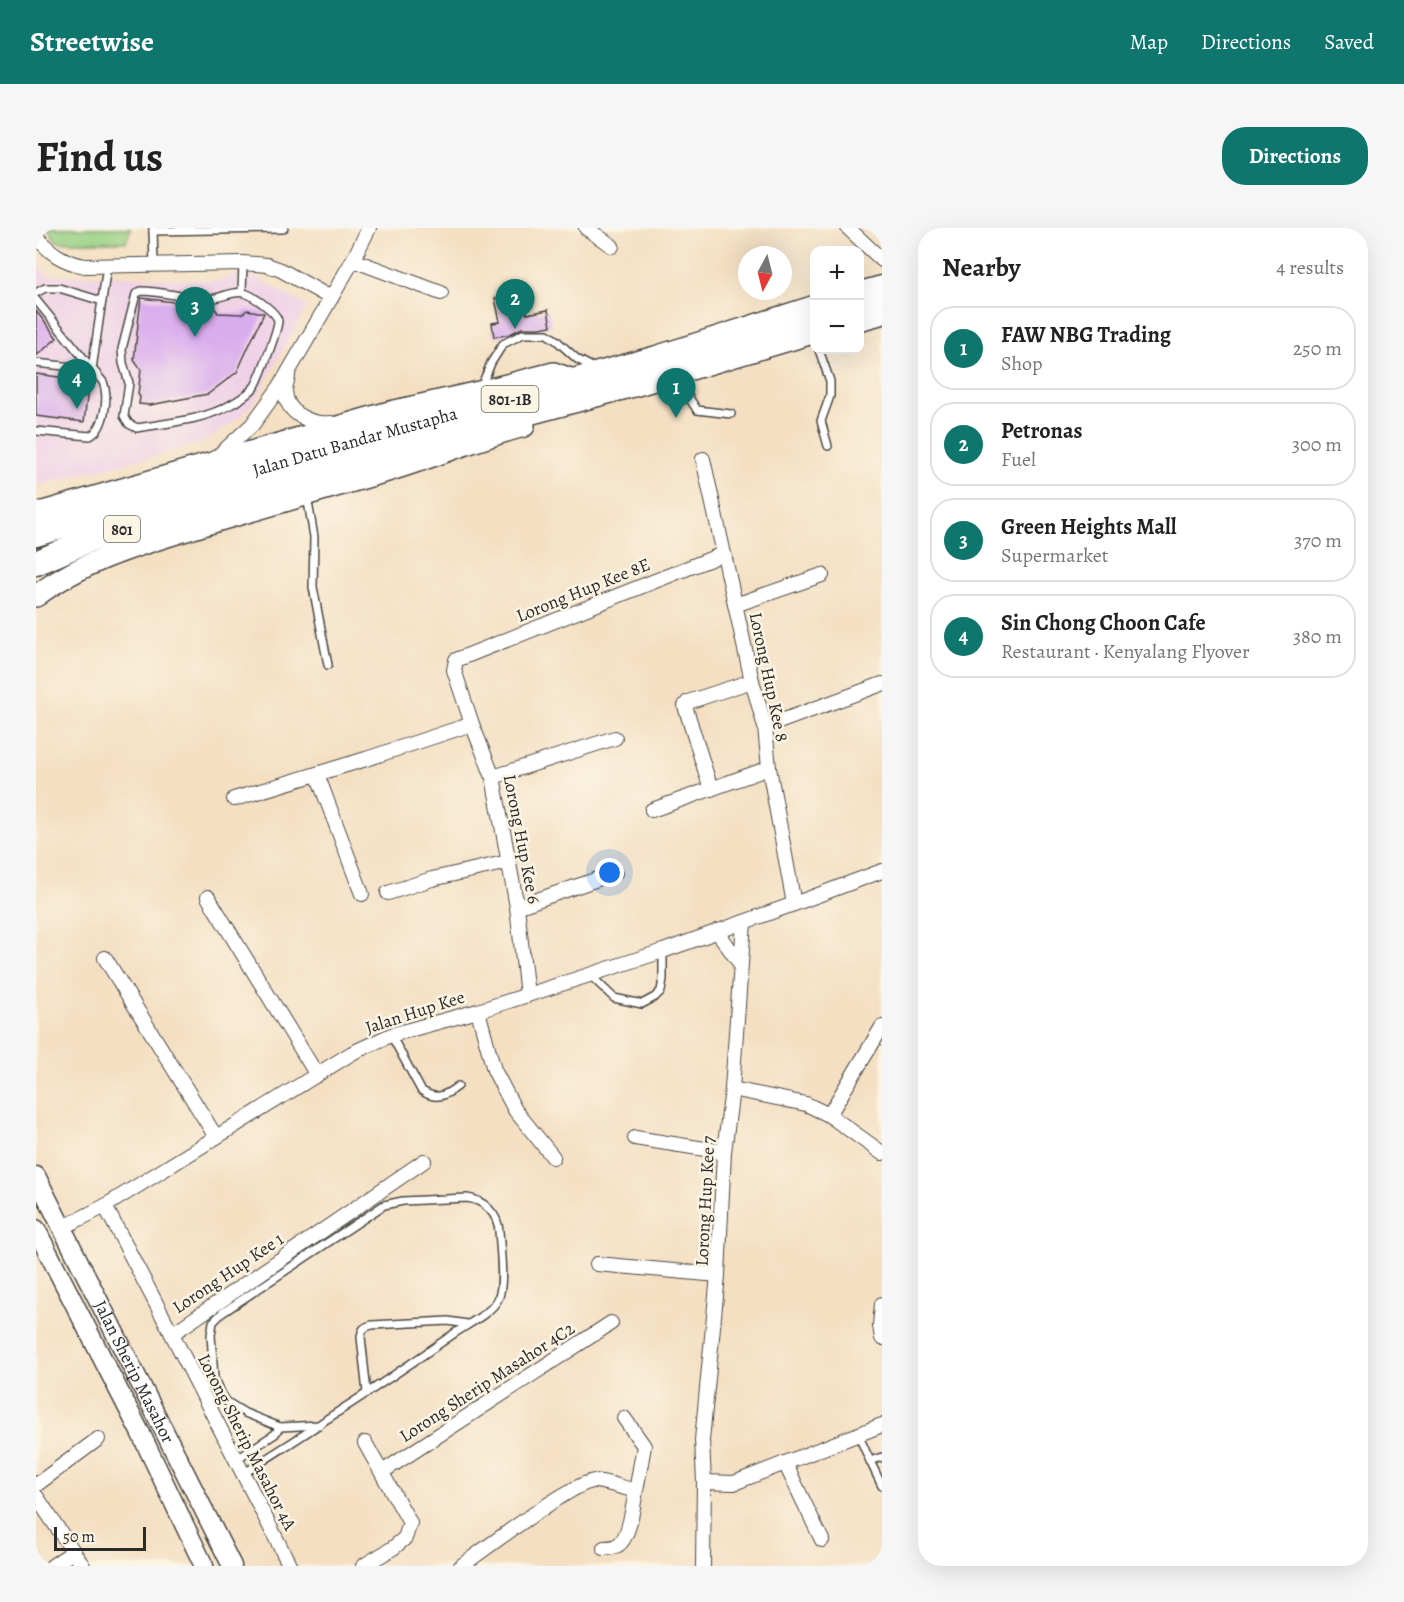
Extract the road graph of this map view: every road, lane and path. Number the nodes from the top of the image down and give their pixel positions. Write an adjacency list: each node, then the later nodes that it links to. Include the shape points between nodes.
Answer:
1 (284, 228): 5 (lane)
2 (369, 228): 8 (street)
3 (586, 228): 7 (street)
4 (848, 228): 9 (street)
5 (153, 229): 12 (lane)
6 (36, 236): 11 (street, via 69,263)
7 (612, 246)
8 (353, 260): 16 (street); 18 (street)
9 (882, 260)
10 (243, 263): 12 (street); 14 (lane); 18 (street, via 281,270)
11 (107, 266): 12 (street); 20 (lane)
12 (154, 266)
13 (882, 288): 17 (highway)
14 (242, 292): 14 (lane, via 257,300 278,321 254,387 233,404 209,415 137,428 129,424 124,416 129,383 122,349 136,294 147,291 208,299)
15 (36, 293): 20 (lane, via 59,288)
16 (441, 293)
17 (864, 293)
18 (331, 298): 28 (street)
19 (36, 300): 27 (lane)
20 (102, 301): 27 (lane)
21 (810, 309): 29 (highway, Jalan Datu Bandar Mustapha)
22 (882, 312): 23 (highway)
23 (864, 317)
24 (810, 339): 30 (highway, Jalan Datu Bandar Mustapha)
25 (821, 354): 36 (lane, via 830,381 830,396 821,421)
26 (36, 363): 27 (lane)
27 (92, 369): 35 (lane, via 106,393 102,424 94,434)
28 (289, 372): 34 (street, via 285,391 302,417 312,423); 38 (street)
29 (603, 372): 31 (highway, Jalan Datu Bandar Mustapha); 32 (lane, via 577,359 547,334 523,334 503,344)
30 (676, 372): 31 (highway, Jalan Datu Bandar Mustapha); 33 (lane, via 697,410)
31 (579, 389): 32 (main road, via 555,373); 38 (highway, Jalan Datu Bandar Mustapha, via 422,441); 39 (main road, via 565,415)
32 (479, 393): 34 (main road)
33 (730, 414)
34 (354, 422): 38 (main road)
35 (36, 431)
36 (828, 446)
37 (703, 459): 42 (street, Lorong Hup Kee 8)
38 (207, 484): 40 (main road); 41 (highway, 801); 43 (highway, 801, via 136,524)
39 (307, 494): 46 (main road, via 122,551); 50 (lane, via 314,537 313,587)
40 (36, 514)
41 (36, 534)
42 (723, 554): 48 (street, Lorong Hup Kee 8); 49 (street, Lorong Hup Kee 8E)
43 (36, 563)
44 (822, 574): 48 (street)
45 (36, 578): 46 (main road)
46 (60, 579): 47 (main road)
47 (36, 596)
48 (735, 605): 51 (street, Lorong Hup Kee 8)
49 (456, 660): 53 (street, Lorong Hup Kee 6, via 454,670)
50 (328, 665)
51 (752, 681): 54 (street, Lorong Hup Kee 8); 59 (street, via 685,706)
52 (882, 684): 54 (street)
53 (472, 724): 57 (street); 58 (street, Lorong Hup Kee 6)
54 (765, 727): 56 (street, Lorong Hup Kee 8)
55 (615, 738): 58 (street)
56 (769, 768): 59 (street); 68 (street, Lorong Hup Kee 8)
57 (317, 774): 60 (street); 66 (street)
58 (493, 777): 62 (street, Lorong Hup Kee 6)
59 (711, 789): 61 (street)
60 (234, 800)
61 (652, 810)
62 (508, 861): 65 (street); 69 (street, Lorong Hup Kee 6)
63 (882, 871): 68 (street, Jalan Hup Kee)
64 (615, 873): 69 (street)
65 (388, 893)
66 (362, 894)
67 (208, 897): 80 (street)
68 (794, 904): 70 (street, Jalan Hup Kee)
69 (518, 907): 76 (street, Lorong Hup Kee 6)
70 (744, 922): 71 (street, Jalan Hup Kee); 74 (street, Lorong Hup Kee 7)
71 (717, 931): 72 (street, Jalan Hup Kee); 74 (street)
72 (663, 951): 75 (street, Jalan Hup Kee); 75 (lane, via 661,991 642,1004 614,998)
73 (105, 958): 84 (street)
74 (741, 965): 82 (street, Lorong Hup Kee 7)
75 (590, 975): 76 (street, Jalan Hup Kee)
76 (527, 995): 77 (street, Jalan Hup Kee)
77 (478, 1011): 79 (street, Jalan Hup Kee); 88 (street, via 494,1070 515,1110)
78 (882, 1027): 83 (street)
79 (391, 1035): 80 (street, Jalan Hup Kee); 81 (lane, via 427,1095 447,1095)
80 (317, 1075): 84 (street, Jalan Hup Kee)
81 (458, 1086)
82 (732, 1089): 83 (street, via 806,1104); 86 (street, Lorong Hup Kee 7)
83 (829, 1114): 87 (street)
84 (216, 1137): 91 (street, Jalan Hup Kee)
85 (635, 1138): 86 (street)
86 (724, 1152): 96 (street, Lorong Hup Kee 7)
87 (882, 1153)
88 (553, 1157)
89 (424, 1161): 100 (street, Lorong Hup Kee 1)
90 (36, 1176): 92 (main road, Jalan Sherip Masahor)
91 (105, 1206): 92 (street, Jalan Hup Kee); 100 (street, Lorong Hup Kee 1)
92 (62, 1228): 127 (main road, Jalan Sherip Masahor)
93 (36, 1229): 94 (main road, Jalan Sherip Masahor)
94 (41, 1252): 126 (main road, Jalan Sherip Masahor, via 140,1432)
95 (597, 1264): 96 (street)
96 (718, 1275): 116 (street, Lorong Hup Kee 7, via 702,1440)
97 (882, 1304): 101 (street)
98 (611, 1323): 114 (street, Lorong Sherip Masahor 4C2)
99 (467, 1324): 102 (lane); 102 (lane, via 448,1321 366,1326 361,1337); 106 (lane, via 485,1314 499,1298 501,1257 495,1215 473,1198 384,1205 213,1322 214,1378 219,1390 227,1402 245,1413)
100 (171, 1334): 111 (street, Lorong Sherip Masahor 4A)
101 (882, 1338)
102 (367, 1393): 104 (lane)
103 (624, 1418): 119 (street, via 644,1446)
104 (319, 1425): 106 (lane); 115 (lane)
105 (882, 1425): 107 (street)
106 (280, 1427): 111 (lane)
107 (858, 1434): 112 (lane); 113 (street)
108 (98, 1439): 117 (street)
109 (365, 1443): 114 (street)
110 (882, 1457): 112 (lane)
111 (235, 1460): 115 (street, Lorong Sherip Masahor 4A)
112 (870, 1461): 118 (lane)
113 (785, 1463): 116 (street, via 734,1483); 121 (street)
114 (382, 1472): 129 (street, via 410,1523 405,1538)
115 (243, 1474): 128 (street, Lorong Sherip Masahor 4A)
116 (704, 1482): 131 (street, Lorong Hup Kee 7)
117 (36, 1485)
118 (882, 1486)
119 (636, 1491): 122 (street, via 621,1544); 130 (street, via 593,1480 579,1485)
120 (36, 1496): 123 (street)
121 (822, 1540)
122 (604, 1548)
123 (74, 1552): 124 (street); 125 (street)
124 (52, 1566)
125 (83, 1566)
126 (204, 1566)
127 (232, 1566)
128 (290, 1566)
129 (363, 1566)
130 (460, 1566)
131 (703, 1566)

